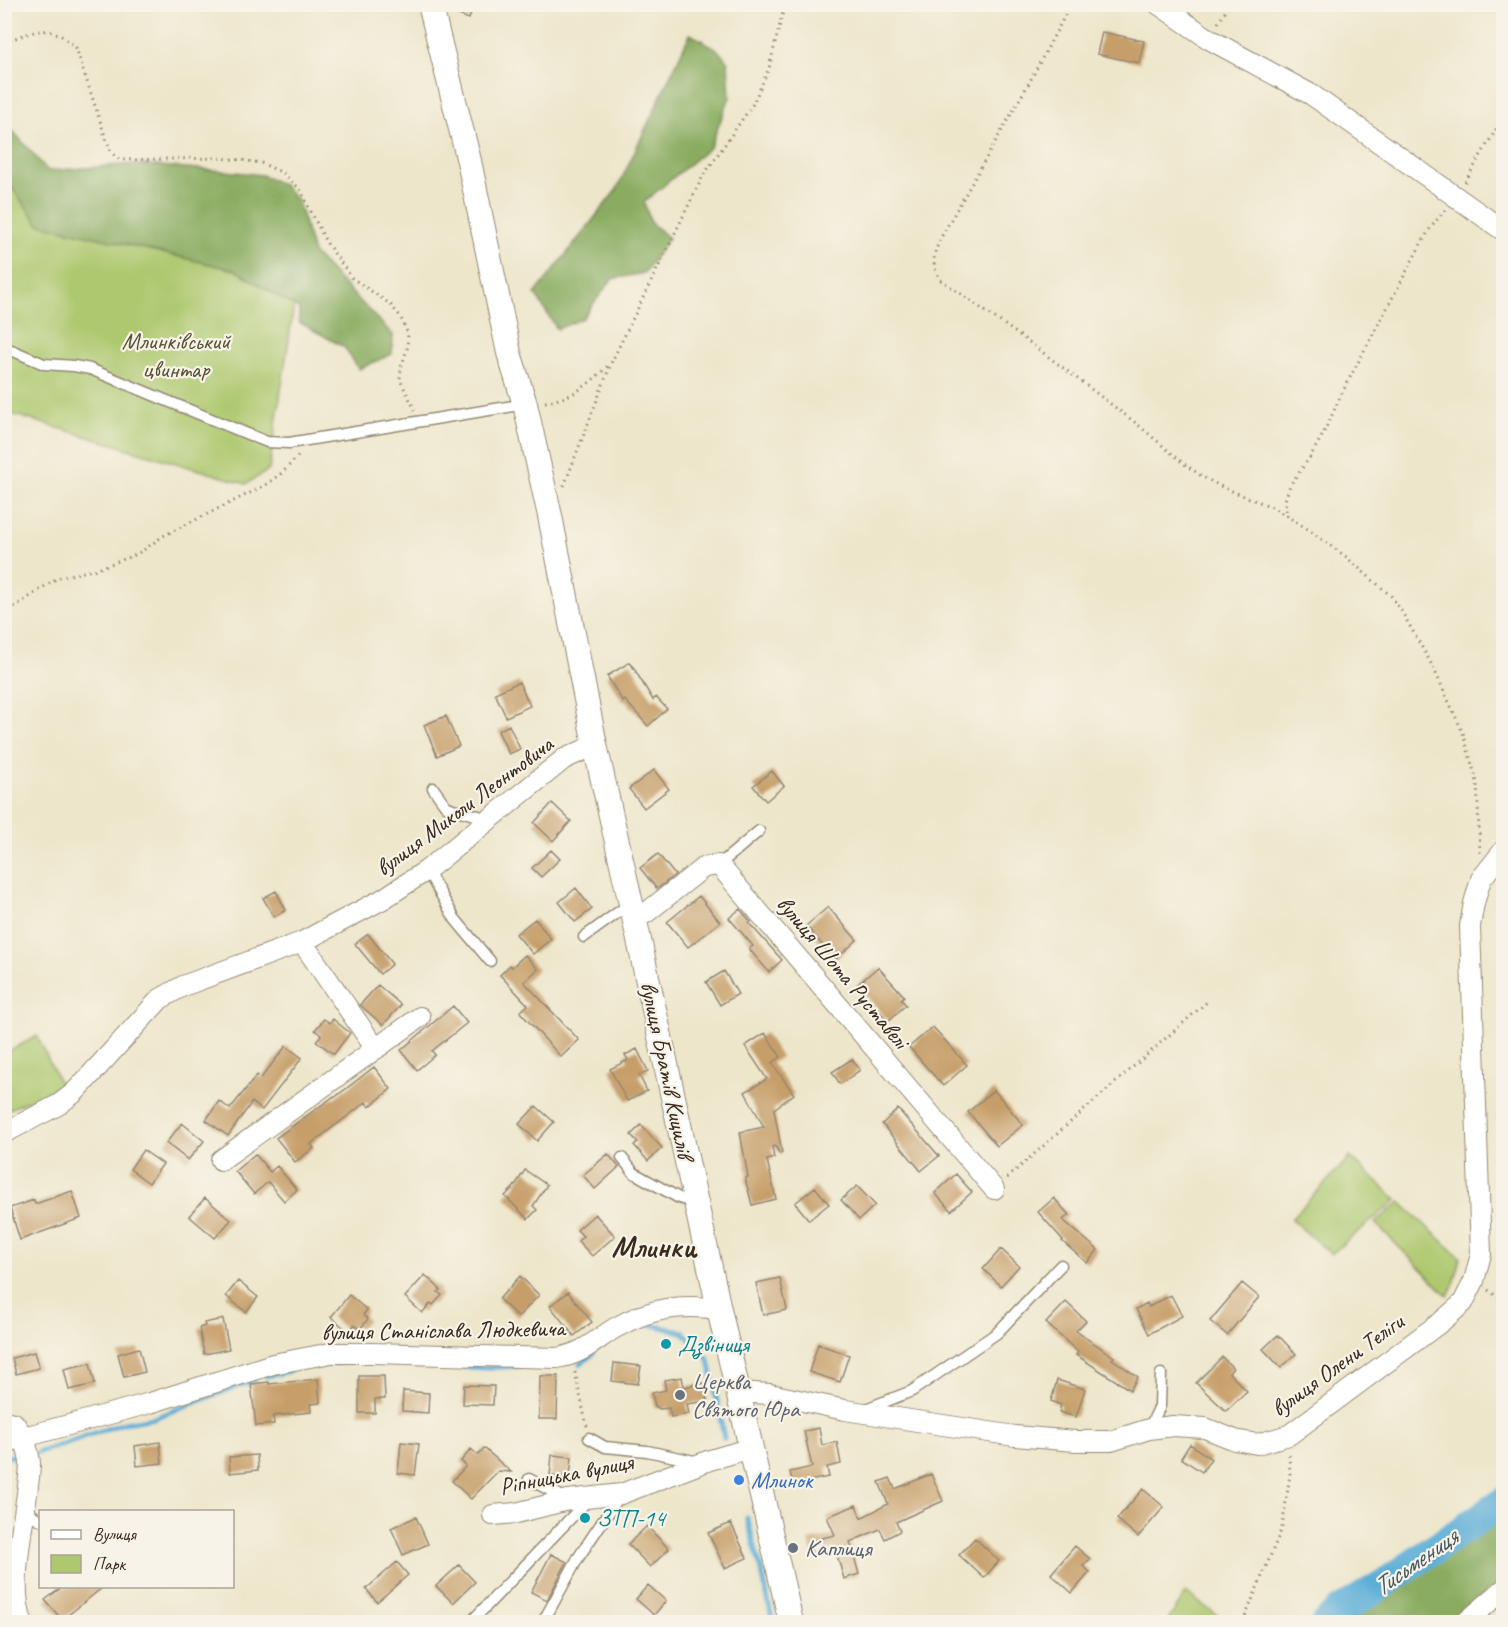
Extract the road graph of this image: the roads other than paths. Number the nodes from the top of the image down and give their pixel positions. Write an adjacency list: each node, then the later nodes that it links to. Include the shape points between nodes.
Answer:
1 (430, 4): 5 (street, вулиця Братів Кицилів, via 469,161 509,353)
2 (1158, 4): 3 (street, via 1209,39 1312,95)
3 (1503, 231)
4 (4, 346): 5 (lane, via 44,364 90,369 267,442 289,443)
5 (525, 404): 6 (street, вулиця Братів Кицилів)
6 (594, 745): 8 (street, вулиця Миколи Леонтовича, via 564,759); 13 (street, вулиця Братів Кицилів)
7 (433, 788): 8 (lane, via 446,806)
8 (490, 819): 12 (street, вулиця Миколи Леонтовича)
9 (759, 831): 11 (lane)
10 (1503, 850): 30 (street, вулиця Олени Теліги, via 1481,879 1470,926 1481,1254 1463,1303 1289,1435 1257,1444 1205,1428)
11 (718, 865): 13 (street, via 704,867 646,913); 22 (street, вулиця Шота Руставелі)
12 (427, 870): 15 (street, вулиця Миколи Леонтовича, via 383,899); 16 (lane, via 455,919)
13 (632, 910): 14 (lane); 23 (street, вулиця Братів Кицилів)
14 (584, 937)
15 (302, 942): 18 (street); 19 (street, вулиця Миколи Леонтовича, via 183,986 160,999 75,1093)
16 (490, 961)
17 (420, 1017): 18 (street)
18 (376, 1049): 21 (street)
19 (4, 1133)
20 (622, 1158): 23 (lane, via 634,1173)
21 (220, 1160)
22 (994, 1189)
23 (696, 1203): 25 (street, вулиця Братів Кицилів)
24 (1061, 1264): 28 (lane, via 997,1333 912,1391)
25 (719, 1309): 27 (street, вулиця Братів Кицилів); 31 (street, вулиця Станіслава Людкевича, via 672,1307 642,1315 587,1348 557,1359 332,1353 273,1364)
26 (1161, 1374): 30 (lane, via 1160,1406)
27 (738, 1392): 28 (street, вулиця Олени Теліги, via 770,1394); 34 (street, вулиця Братів Кицилів)
28 (858, 1412): 30 (street, вулиця Олени Теліги, via 1076,1441 1111,1441)
29 (4, 1421): 31 (street, via 14,1423)
30 (1149, 1429)
31 (24, 1437): 33 (street, вулиця Станіслава Людкевича); 40 (street, via 30,1463)
32 (590, 1438): 35 (lane, via 605,1447)
33 (4, 1443)
34 (751, 1448): 35 (street, Ріпницька вулиця); 46 (street, вулиця Братів Кицилів)
35 (703, 1462): 37 (street, Ріпницька вулиця)
36 (530, 1479): 39 (lane)
37 (621, 1494): 38 (street, Ріпницька вулиця); 45 (lane, via 578,1558)
38 (590, 1498): 39 (street, Ріпницька вулиця); 44 (lane)
39 (568, 1500): 41 (street, Ріпницька вулиця)
40 (32, 1515): 43 (street, via 17,1586)
41 (493, 1515)
42 (1503, 1589): 47 (street)
43 (22, 1623)
44 (471, 1623)
45 (543, 1623)
46 (792, 1623)
47 (1466, 1623)

